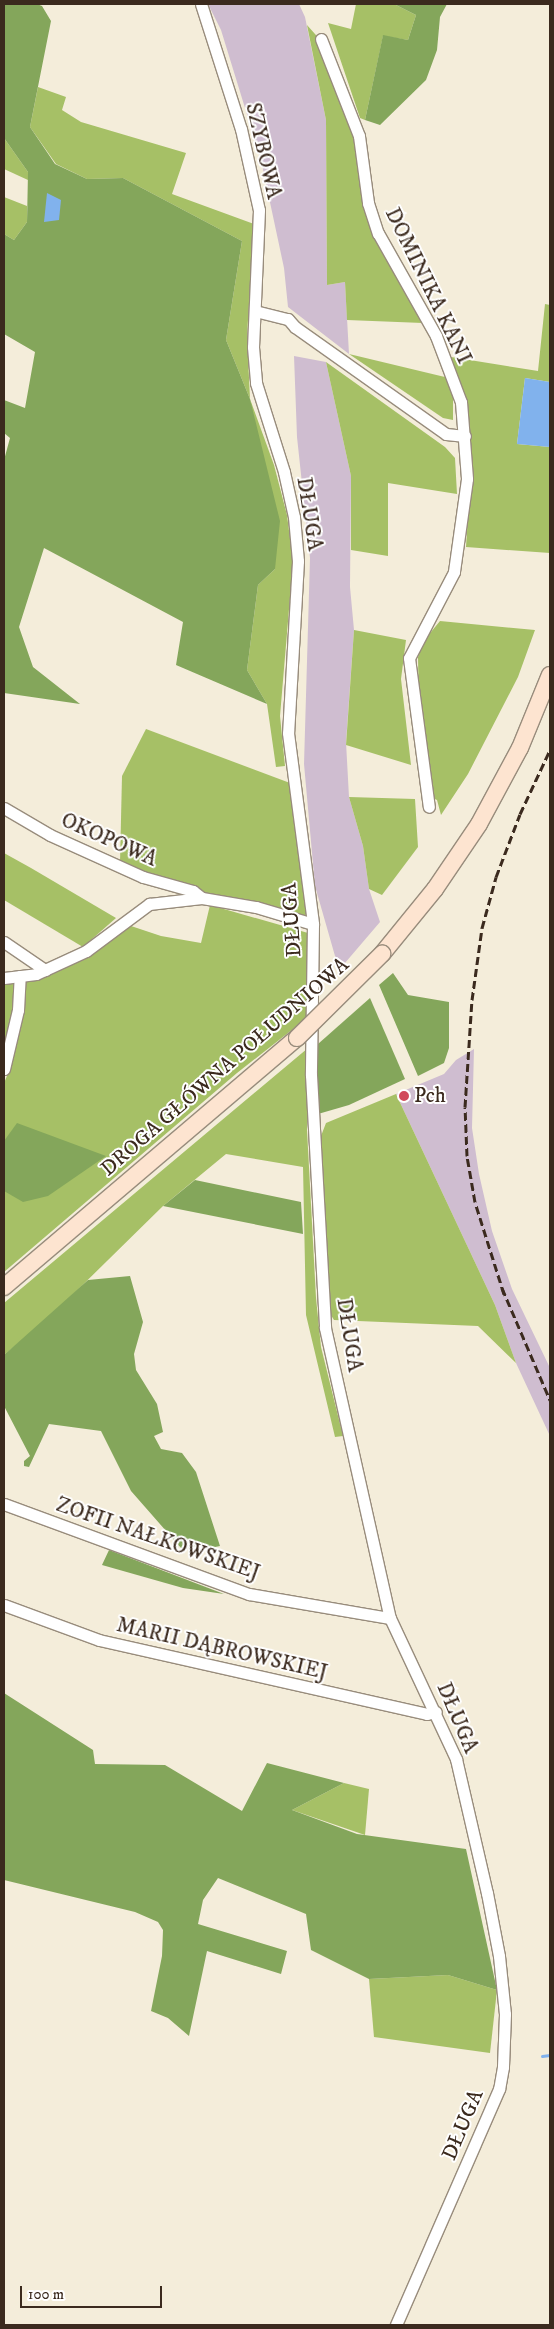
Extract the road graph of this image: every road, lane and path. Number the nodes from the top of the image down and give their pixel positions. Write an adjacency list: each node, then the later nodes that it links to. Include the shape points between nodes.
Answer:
1 (201, 4): 3 (street, SZYBOWA, via 242,128 259,210)
2 (321, 39): 4 (street, DOMINIKA KANI, via 359,136 368,203 378,233 436,336 462,402)
3 (255, 311): 4 (street, via 288,319 446,434); 9 (street, DŁUGA, via 256,383 284,472 294,517 298,561 288,733)
4 (465, 436): 6 (street, DOMINIKA KANI, via 467,480 454,572 409,658)
5 (550, 675): 15 (main road, DROGA GŁÓWNA POŁUDNIOWA, bridge, via 520,748 479,824 431,895 382,954 297,1038)
6 (429, 807)
7 (4, 808): 8 (street, OKOPOWA, via 50,835 143,877 193,891)
8 (202, 898): 9 (street, OKOPOWA, via 256,907); 11 (street, OKOPOWA, via 149,904 86,951)
9 (313, 924): 18 (street, DŁUGA, via 311,1075 325,1328)
10 (4, 942): 11 (street)
11 (45, 970): 12 (street, OKOPOWA)
12 (20, 976): 13 (street, OKOPOWA); 14 (street, via 18,1010)
13 (4, 978)
14 (4, 1069)
15 (4, 1287)
16 (4, 1504): 18 (street, ZOFII NAŁKOWSKIEJ, via 249,1594)
17 (4, 1605): 19 (street, MARII DĄBROWSKIEJ, via 99,1640 426,1714)
18 (390, 1618): 19 (street, DŁUGA)
19 (436, 1712): 20 (street, DŁUGA, via 456,1759 489,1902 505,2014 503,2067 499,2089)
20 (396, 2325)

